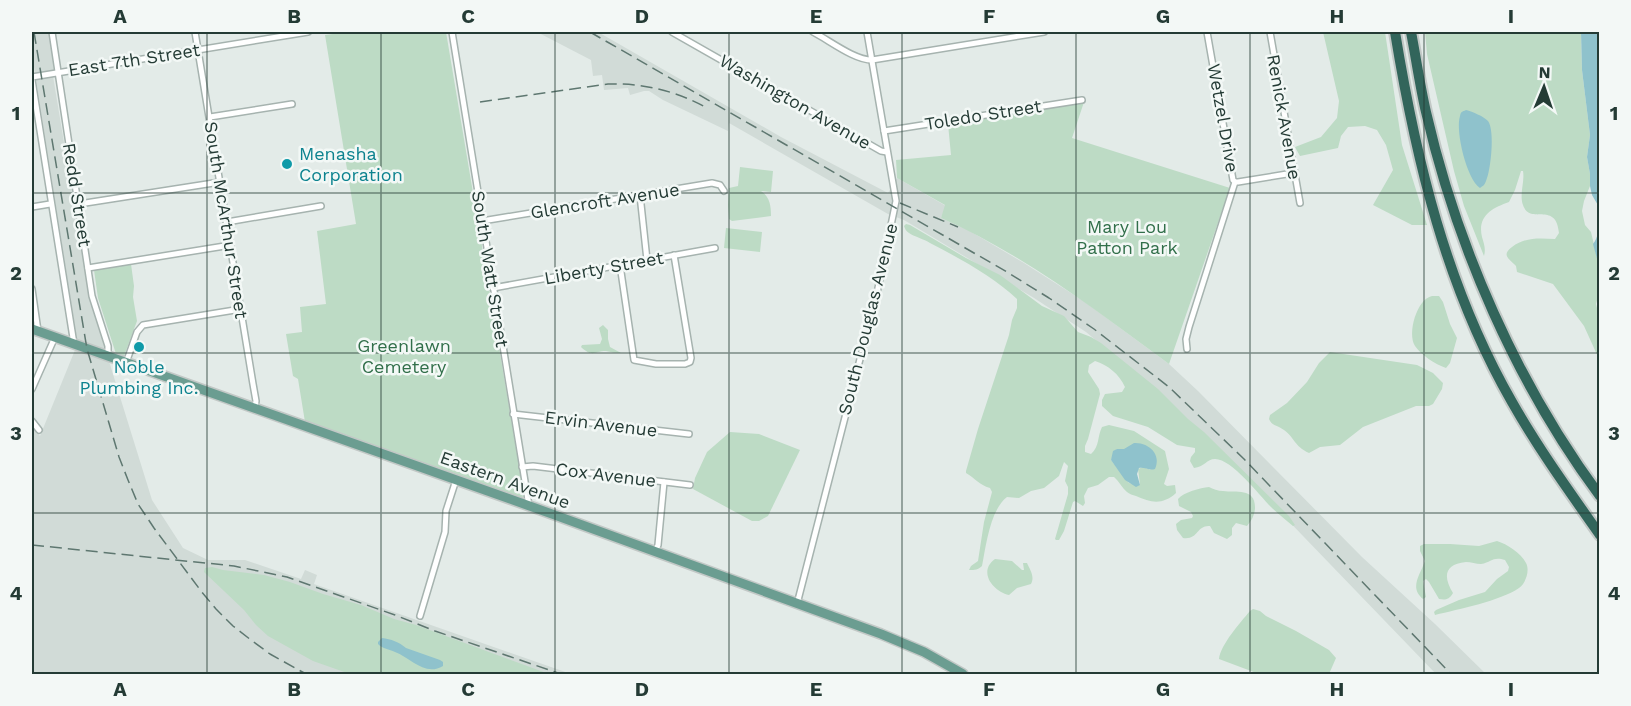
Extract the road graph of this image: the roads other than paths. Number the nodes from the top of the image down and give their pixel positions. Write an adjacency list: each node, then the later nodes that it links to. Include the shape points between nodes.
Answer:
1 (52, 32): 15 (street, Redd Street)
2 (195, 32): 13 (street, South McArthur Street)
3 (308, 32): 13 (street, East 7th Street)
4 (452, 32): 34 (street, South Watt Street)
5 (672, 32): 23 (street, Washington Avenue)
6 (813, 32): 14 (street, via 864,60)
7 (867, 32): 14 (street, South Douglas Avenue)
8 (1044, 32): 14 (street)
9 (1207, 32): 26 (street, Wetzel Drive)
10 (1270, 32): 24 (street, Renick Avenue)
11 (1395, 32): 63 (highway, via 1424,182 1462,295 1511,402)
12 (1412, 32): 61 (highway, via 1425,111 1464,242 1529,385)
13 (198, 50): 15 (street, East 7th Street); 19 (street, South McArthur Street)
14 (872, 60): 20 (street, South Douglas Avenue)
15 (58, 72): 16 (street, East 7th Street); 31 (street, Redd Street)
16 (32, 79): 21 (street)
17 (1082, 100): 20 (street, Toledo Street)
18 (292, 104): 19 (street)
19 (210, 117): 25 (street, South McArthur Street)
20 (884, 130): 23 (street, South Douglas Avenue)
21 (41, 145): 22 (street); 30 (street)
22 (32, 147)
23 (887, 152): 65 (street, South Douglas Avenue, via 896,201 893,217)
24 (1293, 173): 26 (street, Wetzel Drive); 29 (street, Renick Avenue)
25 (220, 182): 31 (street); 35 (street, South McArthur Street)
26 (1235, 182): 48 (street, via 1189,327)
27 (724, 191): 28 (street, Glencroft Avenue, via 712,183)
28 (640, 195): 34 (street, Glencroft Avenue); 39 (street)
29 (1300, 203)
30 (50, 204): 33 (street); 47 (street)
31 (79, 204): 41 (street, Redd Street)
32 (321, 206): 35 (street)
33 (32, 207)
34 (483, 221): 42 (street, South Watt Street)
35 (227, 222): 36 (street, South McArthur Street)
36 (231, 245): 41 (street); 44 (street, South McArthur Street)
37 (715, 248): 38 (street, Liberty Street)
38 (674, 255): 39 (street, Liberty Street); 40 (street, via 691,358 686,364 636,361)
39 (647, 260): 40 (street, Liberty Street)
40 (620, 264): 42 (street, Liberty Street)
41 (88, 268): 49 (street, Redd Street)
42 (493, 288): 53 (street, South Watt Street)
43 (32, 289): 45 (street)
44 (241, 309): 50 (street, via 143,325); 52 (street, South McArthur Street)
45 (35, 330): 46 (main road, Eastern Avenue)
46 (55, 337): 47 (main road, Eastern Avenue); 51 (street)
47 (74, 344): 49 (main road, Eastern Avenue)
48 (1187, 350)
49 (108, 356): 50 (main road, Eastern Avenue)
50 (126, 363): 52 (main road, Eastern Avenue)
51 (32, 389)
52 (255, 408): 58 (main road, Eastern Avenue)
53 (513, 414): 56 (street, Ervin Avenue); 57 (street, South Watt Street)
54 (32, 421): 55 (street)
55 (39, 430)
56 (689, 434)
57 (522, 467): 59 (street, Cox Avenue); 62 (street, South Watt Street)
58 (456, 480): 62 (main road, Eastern Avenue); 66 (street, via 446,510 446,532)
59 (664, 482): 60 (street, Cox Avenue); 64 (street)
60 (690, 485)
61 (1598, 494)
62 (529, 506): 64 (main road, Eastern Avenue)
63 (1599, 534)
64 (656, 552): 65 (main road, Eastern Avenue)
65 (797, 604): 67 (main road, Eastern Avenue, via 911,646)
66 (420, 616)
67 (963, 675)

